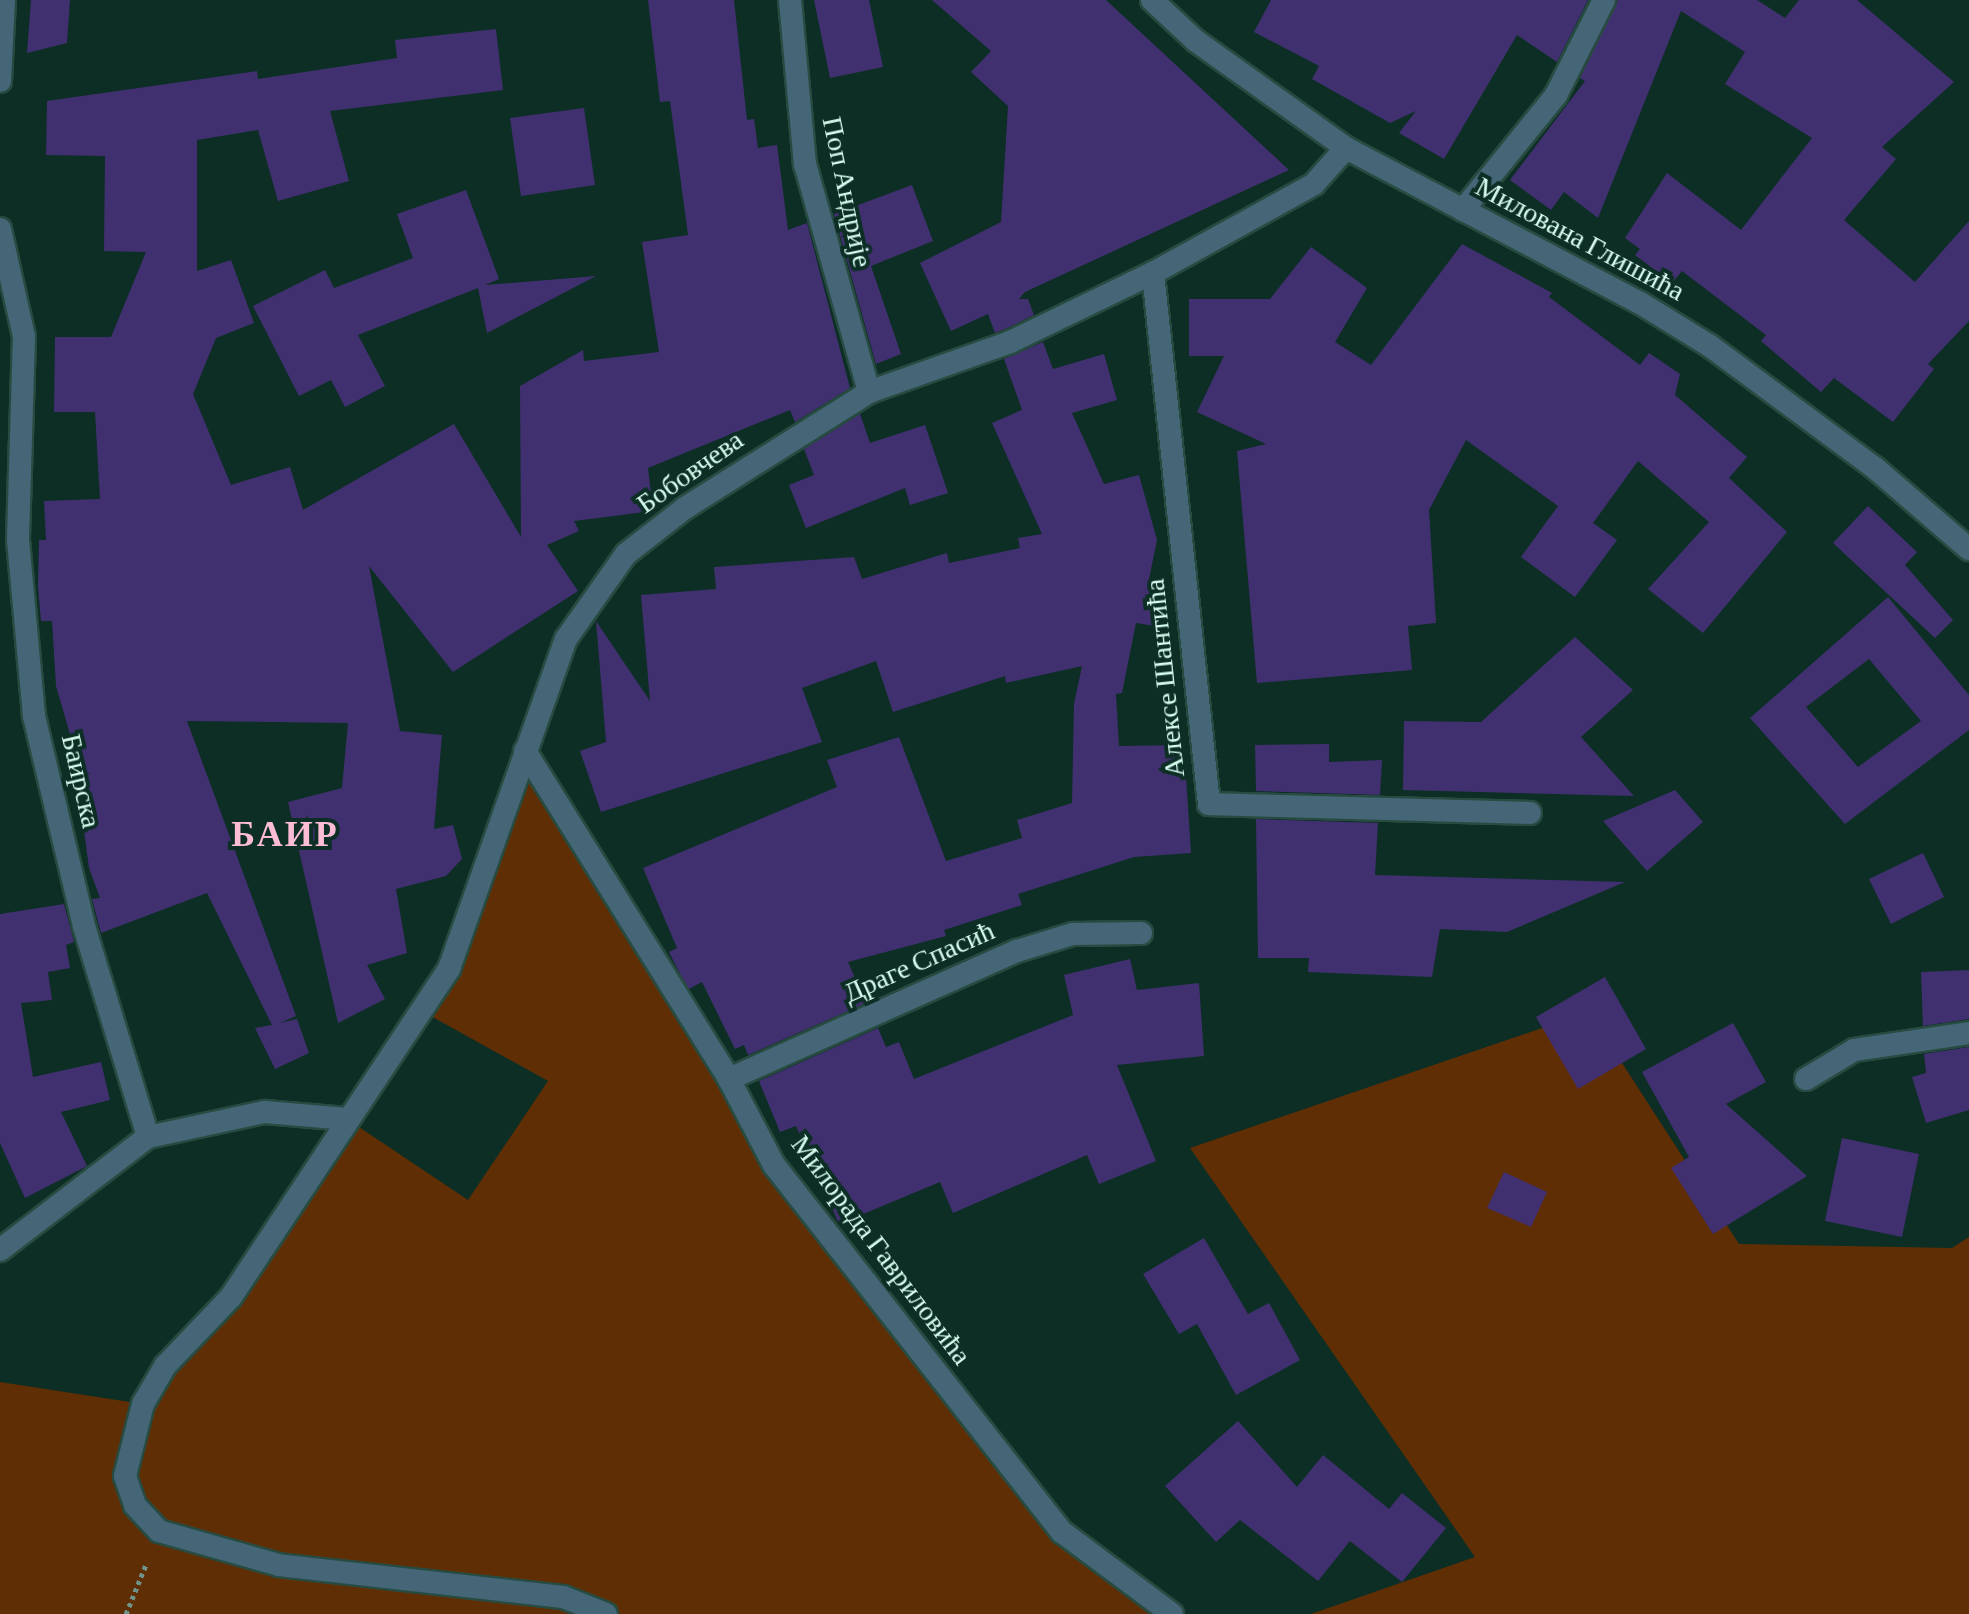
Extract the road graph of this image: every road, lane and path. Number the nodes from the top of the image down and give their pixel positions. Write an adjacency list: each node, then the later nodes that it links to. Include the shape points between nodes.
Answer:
1 (4, 0): 5 (street)
2 (790, 0): 10 (street, Поп Андрије, via 805,164)
3 (1152, 0): 6 (street, Милована Глишића, via 1196,41)
4 (1604, 0): 7 (street, via 1556,95)
5 (0, 81)
6 (1346, 148): 7 (street, Милована Глишића); 9 (street, Бобовчева, via 1314,184)
7 (1463, 210): 11 (street, Милована Глишића, via 1710,346 1875,468)
8 (0, 229): 19 (street, Баирска, via 25,346 18,540 34,716 84,926)
9 (1153, 273): 10 (street, Бобовчева, via 1010,342); 13 (street, Алексе Шантића, via 1209,804)
10 (869, 392): 12 (street, Бобовчева, via 685,508 626,554 566,639)
11 (1969, 549)
12 (525, 751): 16 (street, Милорада Гавриловића); 18 (street, Бобовчева, via 449,969)
13 (1530, 813)
14 (1141, 933): 16 (street, Драге Спасић, via 1073,934 1017,951)
15 (1969, 1033): 17 (street, via 1854,1050 1826,1062)
16 (729, 1079): 24 (street, Милорада Гавриловића, via 774,1165 1062,1532)
17 (1806, 1079)
18 (347, 1119): 19 (street, via 265,1112); 21 (street, Бобовчева, via 231,1297 165,1366 143,1404 125,1476 135,1505)
19 (148, 1137): 20 (street)
20 (0, 1250)
21 (159, 1531): 22 (path); 23 (street, via 279,1565 563,1597)
22 (126, 1614)
23 (606, 1614)
24 (1172, 1614)

